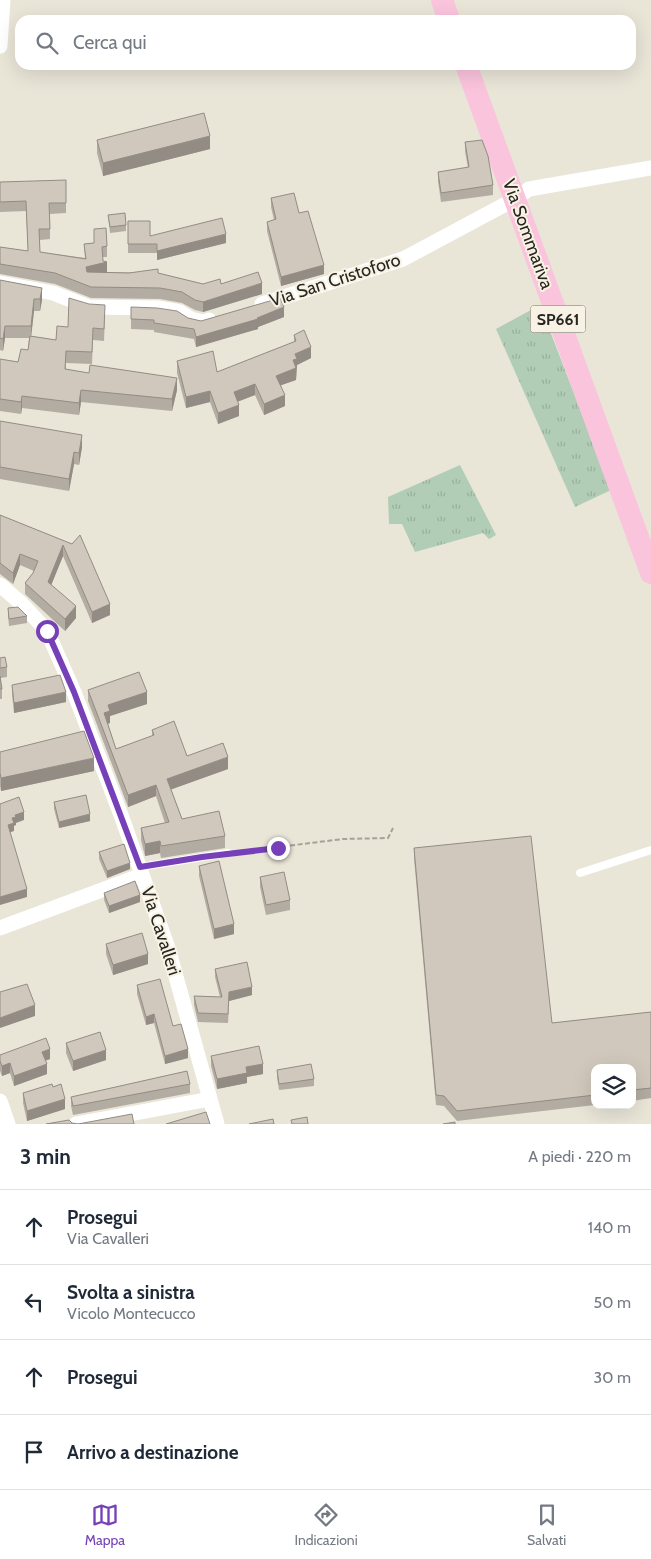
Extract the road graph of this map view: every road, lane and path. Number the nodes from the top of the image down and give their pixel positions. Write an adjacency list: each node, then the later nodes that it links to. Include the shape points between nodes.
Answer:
1 (3, 0): 4 (street)
2 (442, 0): 3 (main road)
3 (447, 15)
4 (0, 46)
5 (468, 70): 7 (main road, Via Sommariva / SP661)
6 (651, 168): 7 (street, Via San Cristoforo, via 528,189)
7 (515, 199): 9 (street, Via San Cristoforo, via 402,259); 11 (main road, Via Sommariva / SP661)
8 (0, 283): 10 (street, via 52,293 88,307 158,308 180,312 203,322)
9 (247, 308)
10 (220, 317)
11 (651, 573)
12 (0, 585): 16 (street, Via Cavalleri, via 47,631 74,692)
13 (393, 828): 15 (path, via 388,838 343,839)
14 (651, 850): 17 (lane)
15 (228, 853): 16 (lane)
16 (141, 871): 18 (street); 19 (street, Via Cavalleri, via 168,948)
17 (580, 873)
18 (0, 928)
19 (210, 1099): 22 (street); 23 (street, Via Cavalleri)
20 (0, 1101): 21 (street)
21 (8, 1124)
22 (76, 1124)
23 (217, 1124)

